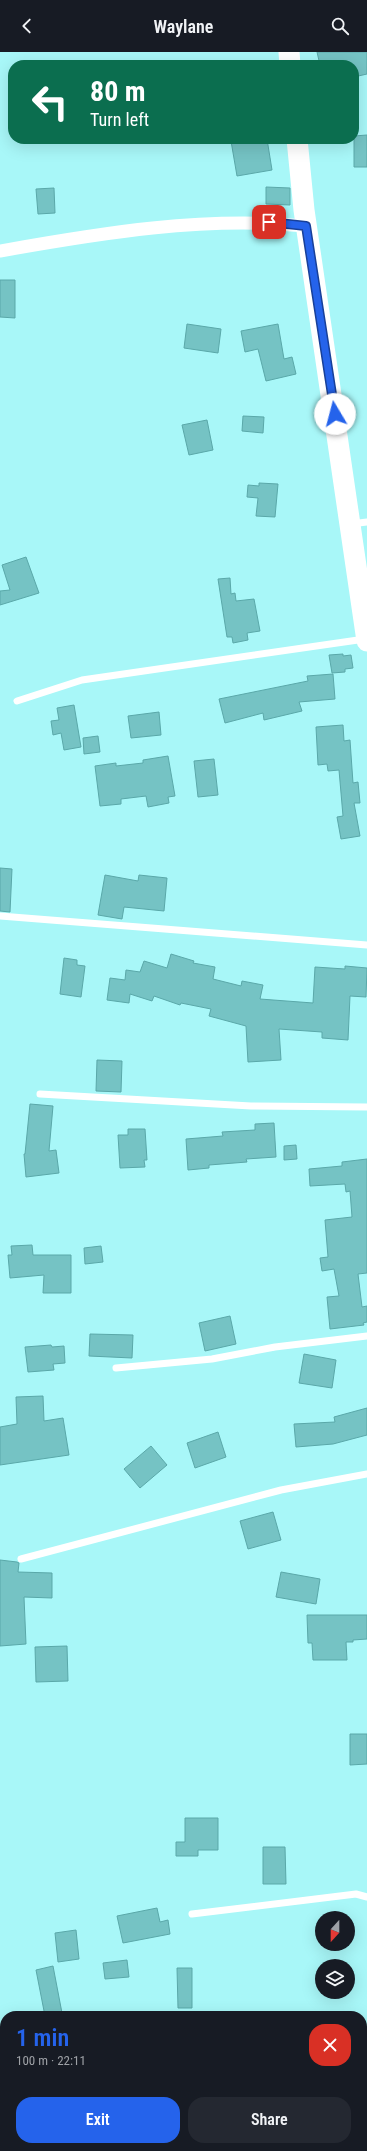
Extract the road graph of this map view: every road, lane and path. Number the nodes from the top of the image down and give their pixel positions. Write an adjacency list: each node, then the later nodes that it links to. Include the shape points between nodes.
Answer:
1 (298, 144): 2 (main road)
2 (306, 226): 3 (street, via 269,222 126,230); 4 (main road)
3 (0, 251)
4 (359, 523): 5 (main road)
5 (367, 640): 6 (lane, via 82,680)
6 (17, 701)
7 (0, 916): 8 (lane)
8 (367, 945)
9 (40, 1094): 10 (lane, via 251,1106)
10 (367, 1107)
11 (367, 1336): 12 (lane, via 275,1347 212,1359)
12 (116, 1368)
13 (367, 1474): 14 (lane, via 281,1490)
14 (21, 1559)
15 (367, 1896): 16 (lane, via 356,1894)
16 (192, 1914)

